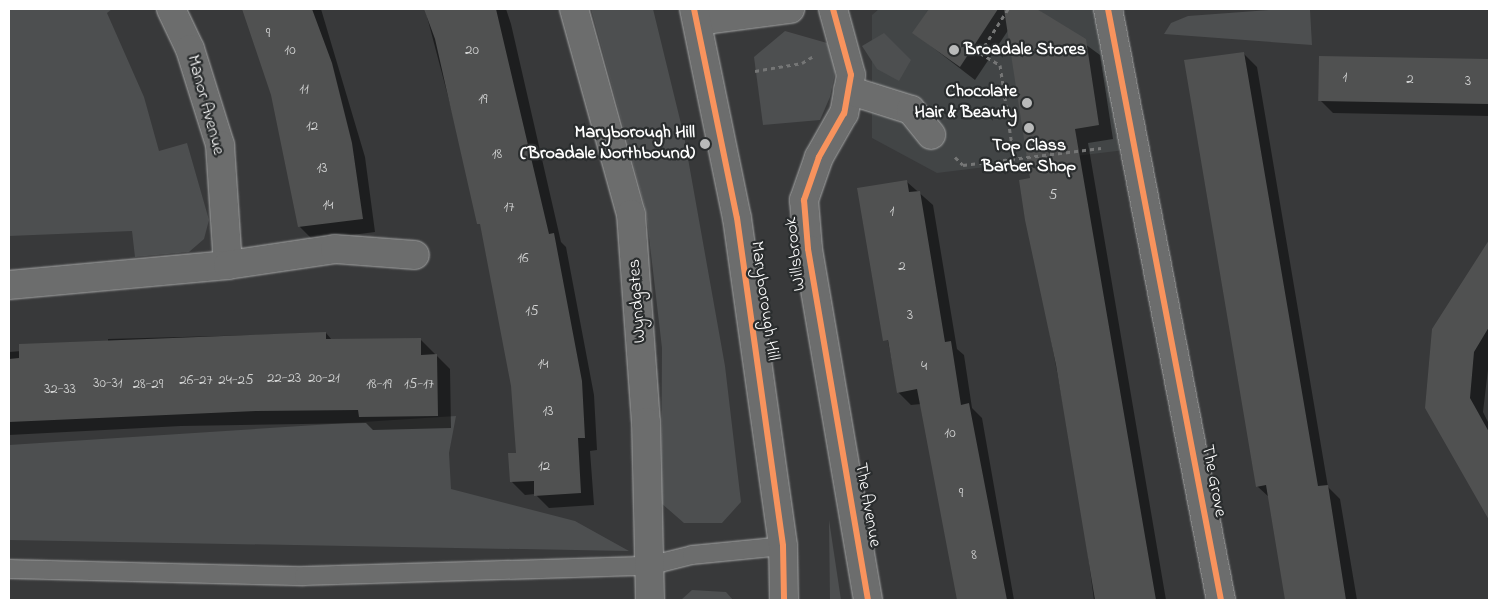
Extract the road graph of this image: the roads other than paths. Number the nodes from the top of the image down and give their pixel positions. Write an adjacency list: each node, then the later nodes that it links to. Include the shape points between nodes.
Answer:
1 (171, 9): 10 (street, Manor Avenue, via 190,49 220,145)
2 (574, 9): 14 (street, Wyndgates, via 631,214 646,422)
3 (790, 9): 5 (street)
4 (1108, 9): 19 (street, The Grove)
5 (696, 15): 13 (street, Maryborough Hill, via 737,218)
6 (836, 20): 7 (street, Willsbrook, via 851,74)
7 (848, 90): 8 (street, via 911,110); 12 (street, Willsbrook, via 844,113 819,157 804,200 808,249)
8 (930, 134)
9 (416, 255): 10 (street, via 335,249)
10 (228, 265): 11 (street)
11 (9, 285)
12 (836, 415): 18 (street, The Avenue)
13 (783, 546): 14 (lane, via 692,555); 17 (street, Maryborough Hill)
14 (648, 566): 15 (lane, via 304,576); 16 (street, Wyndgates)
15 (9, 569)
16 (650, 600)
17 (784, 600)
18 (868, 600)
19 (1221, 600)

